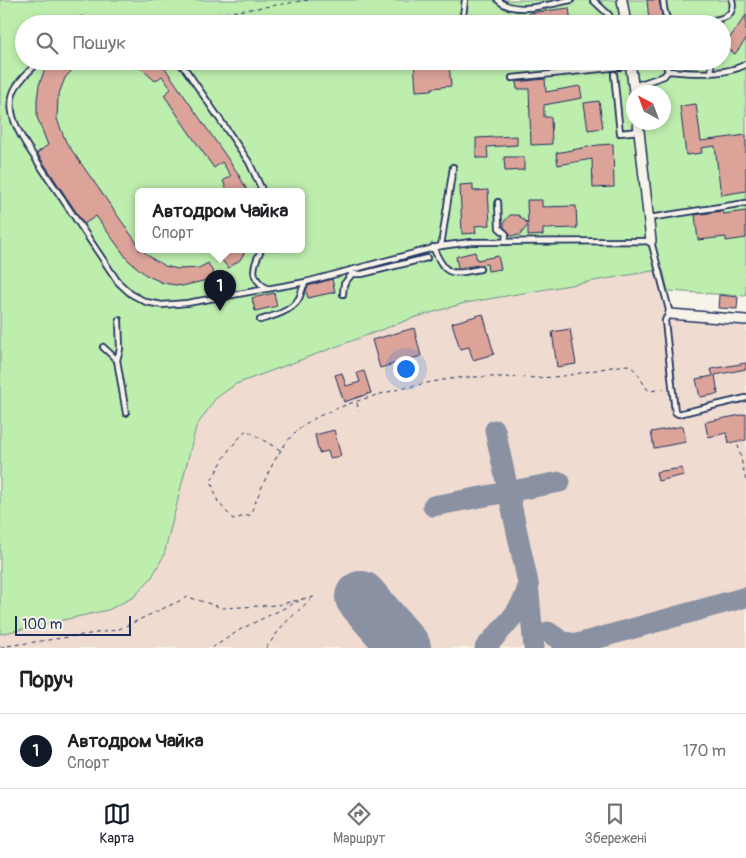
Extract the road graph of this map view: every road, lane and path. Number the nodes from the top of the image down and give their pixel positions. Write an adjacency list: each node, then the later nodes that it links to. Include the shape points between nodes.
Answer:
1 (309, 0): 9 (path)
2 (465, 0): 10 (lane)
3 (498, 0): 4 (lane, via 520,9)
4 (571, 0)
5 (593, 0): 11 (lane)
6 (622, 0): 12 (street)
7 (663, 0): 13 (lane)
8 (732, 0): 14 (lane, via 732,11)
9 (212, 15)
10 (463, 15)
11 (609, 15)
12 (624, 15)
13 (666, 15)
14 (728, 15)
15 (746, 64): 16 (lane)
16 (731, 68)
17 (30, 70): 44 (lane, via 15,88 10,103 14,119 32,155 118,282 146,302 162,305 187,304)
18 (186, 70): 31 (lane, via 248,162)
19 (574, 70): 25 (lane)
20 (631, 70): 26 (street)
21 (723, 70): 23 (lane)
22 (668, 71): 23 (lane); 27 (lane)
23 (712, 72)
24 (614, 74): 28 (lane, via 620,133)
25 (512, 78)
26 (633, 85)
27 (643, 85)
28 (630, 130)
29 (639, 130): 34 (street)
30 (453, 167): 37 (lane)
31 (261, 188)
32 (498, 202): 36 (lane, via 499,228 506,234)
33 (746, 203): 34 (lane)
34 (649, 218): 35 (street)
35 (651, 241): 36 (lane); 46 (lane)
36 (505, 242): 37 (lane)
37 (441, 246): 38 (lane)
38 (433, 247): 41 (lane, via 440,264 449,272); 42 (lane)
39 (260, 253): 44 (lane, via 254,274)
40 (427, 258): 42 (lane, via 362,274)
41 (480, 269)
42 (351, 272): 43 (lane); 45 (lane)
43 (306, 282): 44 (lane); 48 (lane, via 298,300 284,312)
44 (266, 288)
45 (342, 294)
46 (670, 314): 49 (street); 52 (lane, via 665,321)
47 (119, 320): 51 (lane)
48 (260, 320)
49 (746, 320)
50 (103, 347): 51 (lane)
51 (117, 360): 56 (lane)
52 (672, 388): 53 (lane, via 674,410 678,414); 54 (path, via 649,391 637,370 628,365 554,377 444,379)
53 (746, 398)
54 (357, 402): 55 (path); 58 (path, via 311,420 298,429)
55 (359, 411)
56 (126, 413)
57 (738, 444): 59 (path)
58 (280, 450): 58 (path, via 246,430 228,451 210,481 218,502 233,519 250,515)
59 (746, 482)
60 (302, 599): 61 (path, via 278,605 223,608 188,597 117,630); 62 (path); 63 (path, via 314,597 283,625)
61 (0, 647)
62 (212, 648)
63 (266, 648)

